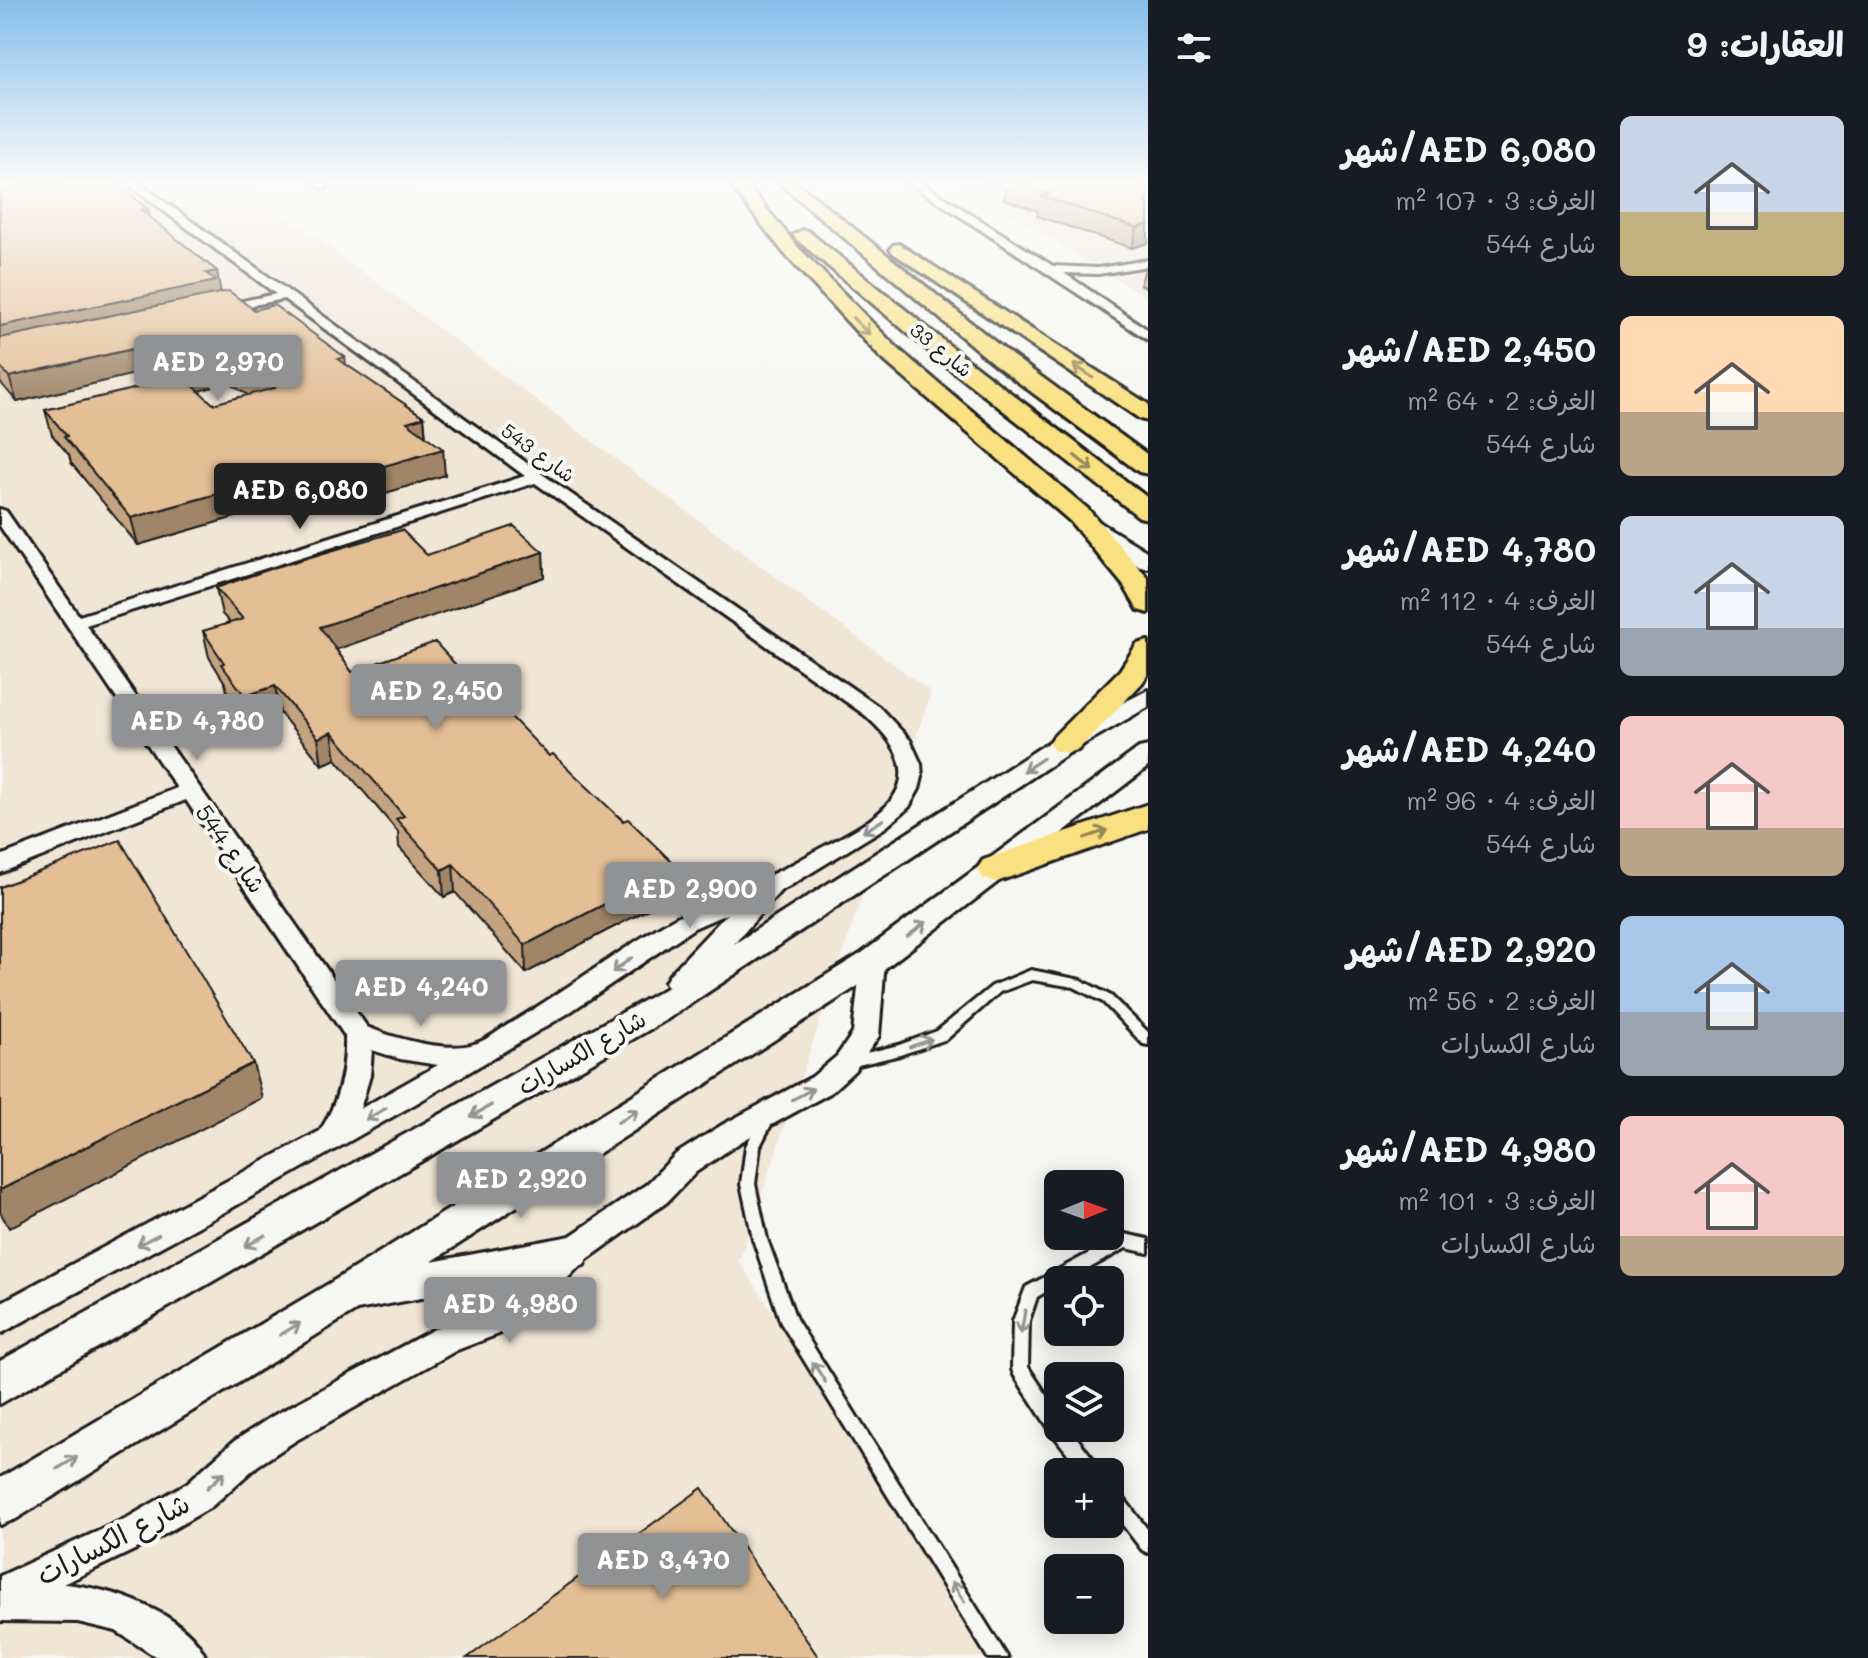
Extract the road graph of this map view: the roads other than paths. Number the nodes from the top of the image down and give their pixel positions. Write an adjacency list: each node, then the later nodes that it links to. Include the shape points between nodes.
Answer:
1 (238, 259): 10 (street, شارع 543)
2 (800, 259): 18 (highway, one-way to 18, via 888,352)
3 (831, 259): 16 (highway, شارع 33, one-way to 16)
4 (882, 259): 14 (highway, شارع 33, via 1002,359)
5 (915, 259): 13 (highway, one-way to 5)
6 (1035, 259): 8 (street)
7 (1148, 265): 8 (street); 9 (street)
8 (1050, 269): 9 (street)
9 (1085, 293): 12 (street)
10 (287, 295): 11 (street); 15 (street, شارع 543)
11 (197, 315)
12 (1148, 336)
13 (1148, 414)
14 (1148, 467)
15 (537, 477): 21 (street); 30 (street, شارع 543, one-way to 30, via 872,711 905,744 912,764 902,802 885,818)
16 (1148, 511)
17 (0, 514): 21 (street, شارع 544)
18 (1079, 515): 19 (street); 20 (highway, via 1137,583)
19 (1148, 562)
20 (1148, 604)
21 (75, 623): 26 (street, شارع 544)
22 (1148, 650): 24 (highway, via 1131,676)
23 (1148, 697): 24 (street, شارع الكسارات)
24 (1066, 743): 32 (street, شارع الكسارات, one-way to 32)
25 (1148, 754): 29 (street)
26 (190, 791): 28 (street); 33 (street, شارع 544)
27 (1148, 817): 29 (highway, one-way to 27)
28 (0, 865)
29 (996, 869): 31 (street, one-way to 29)
30 (767, 889): 32 (street); 35 (street, one-way to 35, via 698,915)
31 (873, 961): 36 (street, شارع الكسارات, via 866,1036); 41 (street, one-way to 31)
32 (655, 1011): 43 (street, شارع الكسارات, one-way to 43)
33 (358, 1034): 35 (street, via 427,1055); 38 (street, via 356,1087)
34 (1148, 1040): 36 (lane, one-way to 34, via 942,1035 996,989 1031,975 1077,983 1107,999)
35 (479, 1054): 38 (street, one-way to 38)
36 (846, 1063): 37 (street, شارع الكسارات, one-way to 36, via 821,1085)
37 (771, 1111): 40 (street, شارع الكسارات, via 686,1163 657,1193); 53 (lane, one-way to 37, via 789,1323 760,1239 748,1184 753,1146)
38 (328, 1142): 42 (street, one-way to 42)
39 (1148, 1246): 44 (lane, one-way to 44, via 1125,1241 1031,1292 1021,1321 1020,1369)
40 (571, 1253): 41 (street); 50 (street, شارع الكسارات, one-way to 40, via 139,1530 199,1495 283,1429 447,1339 498,1320 523,1304)
41 (344, 1296): 47 (street, one-way to 41)
42 (0, 1319)
43 (0, 1384)
44 (1044, 1406)
45 (1070, 1442): 46 (lane)
46 (1082, 1458)
47 (0, 1503)
48 (1124, 1512): 49 (lane)
49 (1148, 1544)
50 (0, 1595)
51 (0, 1603): 52 (street, via 49,1600 105,1607 160,1633)
52 (187, 1658)
53 (999, 1658)

